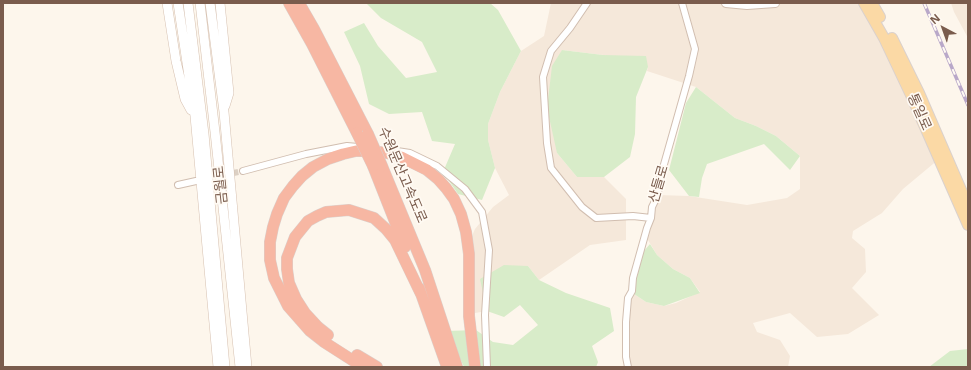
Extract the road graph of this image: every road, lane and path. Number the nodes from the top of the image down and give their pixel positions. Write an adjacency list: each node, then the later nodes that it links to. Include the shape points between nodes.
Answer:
1 (167, 3): 17 (main road, via 185,99)
2 (178, 3): 17 (main road)
3 (188, 3): 28 (main road, 금월로, via 204,134)
4 (200, 3): 29 (main road, 금월로)
5 (210, 3): 16 (main road)
6 (220, 3): 16 (main road, via 229,93)
7 (289, 3): 18 (highway, 수원문산고속도로)
8 (298, 3): 18 (highway, 수원문산고속도로, via 318,36)
9 (587, 3): 24 (street, via 551,51 543,77 551,168 582,207 596,218)
10 (682, 3): 24 (street, 산들로, via 695,50)
11 (726, 3): 12 (street)
12 (733, 3): 13 (street)
13 (775, 3)
14 (864, 3): 25 (main road, 통일로, via 888,45)
15 (872, 3): 23 (main road, 통일로, via 919,93)
16 (224, 112): 30 (main road)
17 (194, 116): 27 (main road)
18 (363, 134): 19 (highway, 수원문산고속도로, bridge)
19 (377, 166): 26 (highway, 수원문산고속도로); 34 (highway, 수원문산고속도로, via 425,270)
20 (243, 171): 36 (street, via 347,146 410,153 437,166 465,189 482,212 489,250 485,315)
21 (196, 181): 22 (street)
22 (178, 185)
23 (968, 206)
24 (650, 218): 37 (street, 산들로, via 632,278 632,291 628,298)
25 (968, 225)
26 (421, 294): 32 (highway, via 394,240 374,218 349,210 326,212 308,222 295,237 287,258 287,269 289,283 296,299 305,313 332,339); 33 (highway, 수원문산고속도로)
27 (218, 367)
28 (225, 367)
29 (240, 367)
30 (247, 367)
31 (363, 367): 35 (highway, via 324,342 298,318 288,306 274,278 270,260 272,226 284,198 293,186 313,167 328,159 356,151 387,153 427,170 446,188 461,214 469,254 469,316)
32 (376, 367)
33 (446, 367)
34 (457, 367)
35 (475, 367)
36 (487, 367)
37 (628, 367)

